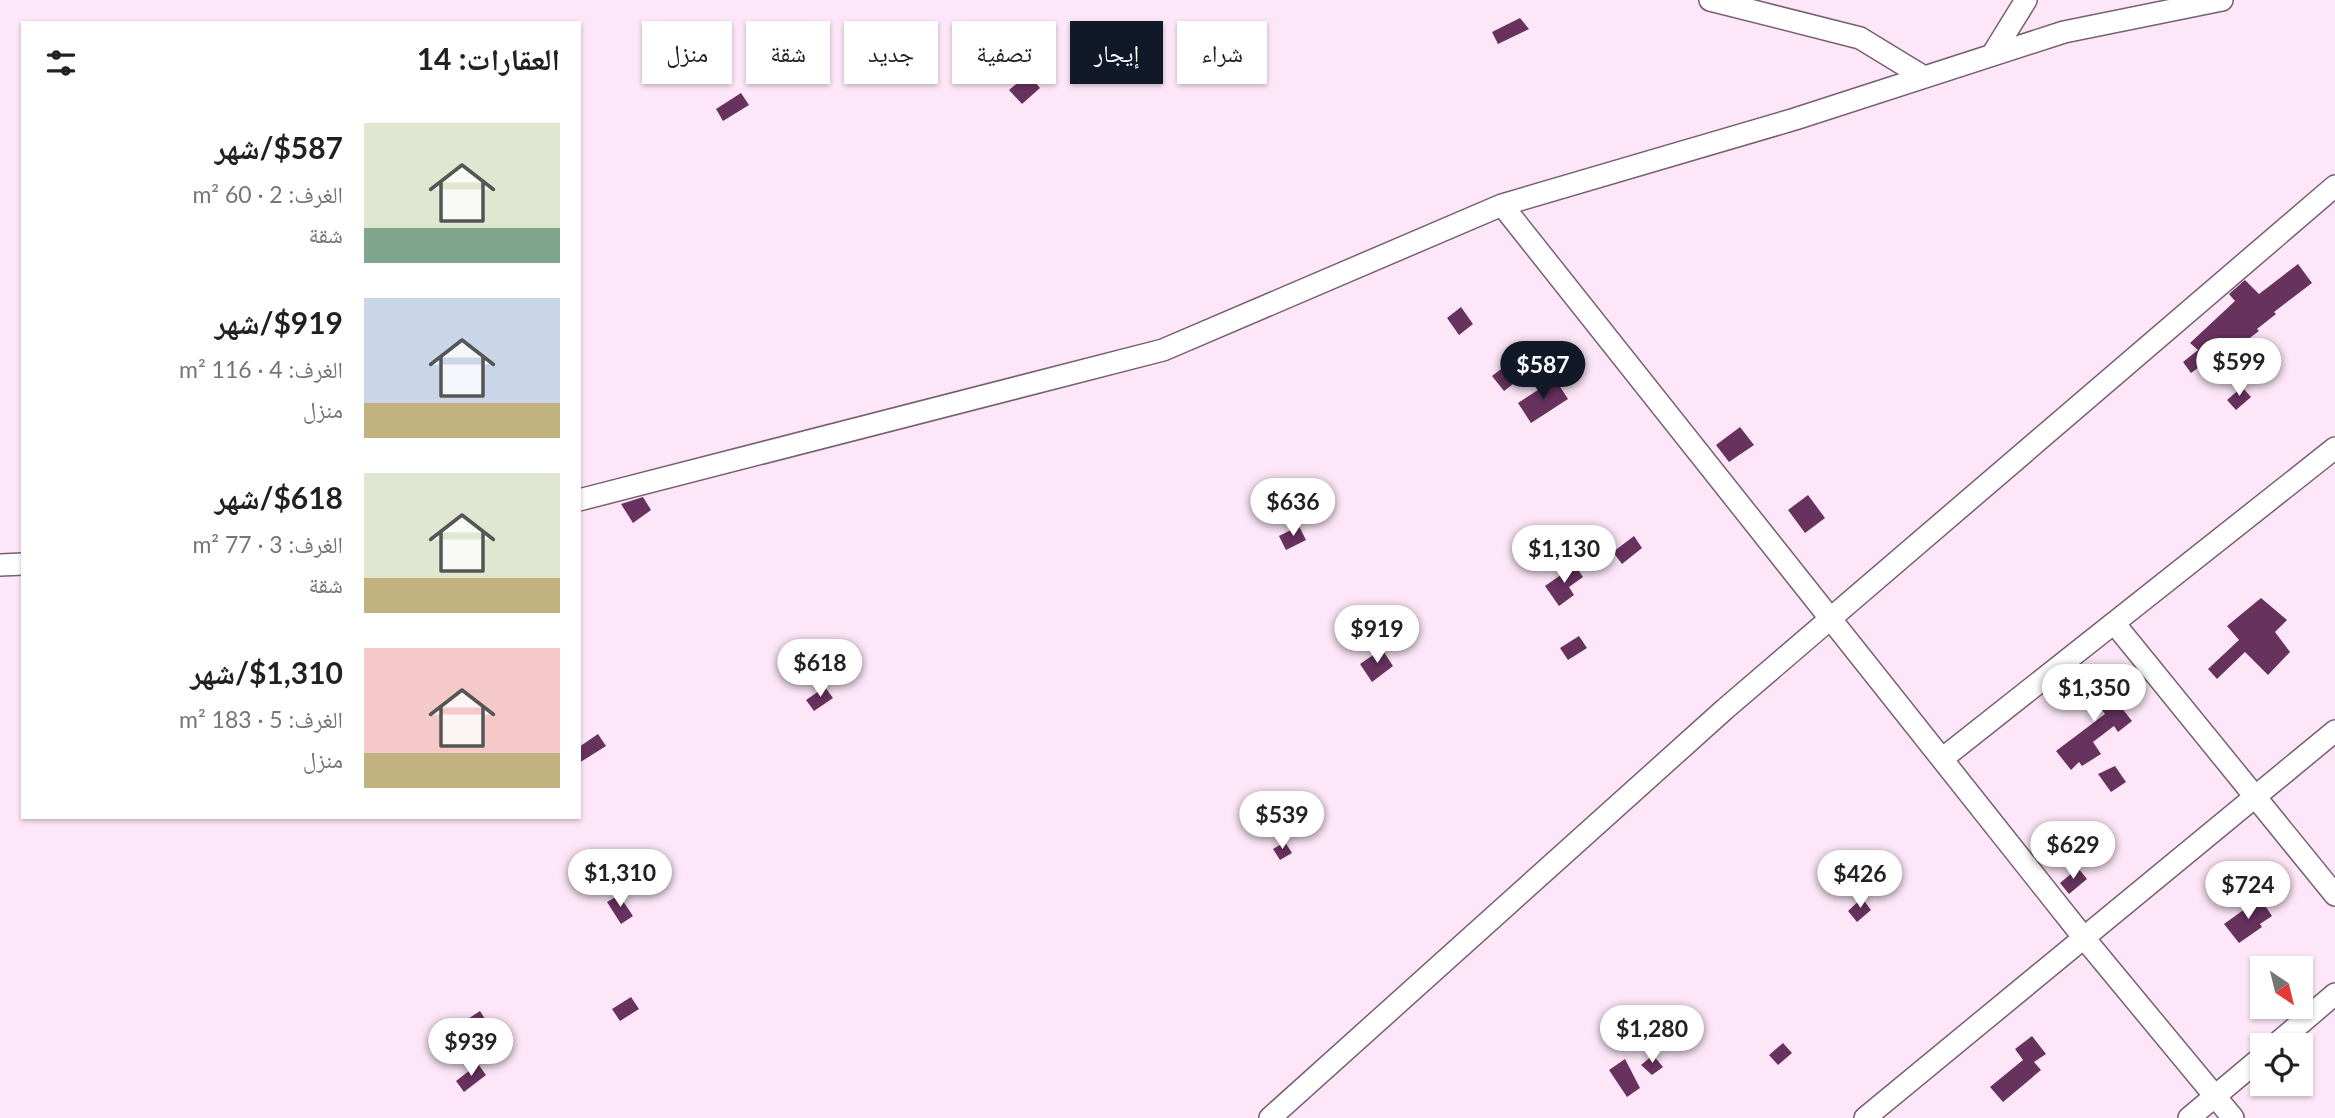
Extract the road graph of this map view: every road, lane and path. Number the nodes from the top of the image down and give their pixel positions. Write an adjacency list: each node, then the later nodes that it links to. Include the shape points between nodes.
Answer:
1 (1710, 0): 5 (street, via 1860,38)
2 (2026, 0): 4 (street)
3 (2222, 0): 4 (street, via 2064,32)
4 (1992, 55): 5 (street)
5 (1924, 77): 7 (street)
6 (2335, 186): 12 (street)
7 (1502, 205): 9 (street, via 1163,350); 12 (street)
8 (2335, 448): 13 (street)
9 (581, 498)
10 (21, 564): 11 (street)
11 (0, 565)
12 (1830, 619): 15 (street); 23 (street)
13 (2114, 623): 15 (street); 16 (street)
14 (2335, 731): 16 (street)
15 (1942, 759): 18 (street)
16 (2255, 797): 17 (street); 18 (street)
17 (2335, 895)
18 (2084, 938): 22 (street); 24 (street)
19 (2335, 994): 20 (street)
20 (2290, 1033)
21 (2250, 1067): 22 (street)
22 (2215, 1096): 25 (street); 26 (street)
23 (1270, 1118)
24 (1865, 1118)
25 (2189, 1118)
26 (2232, 1118)

